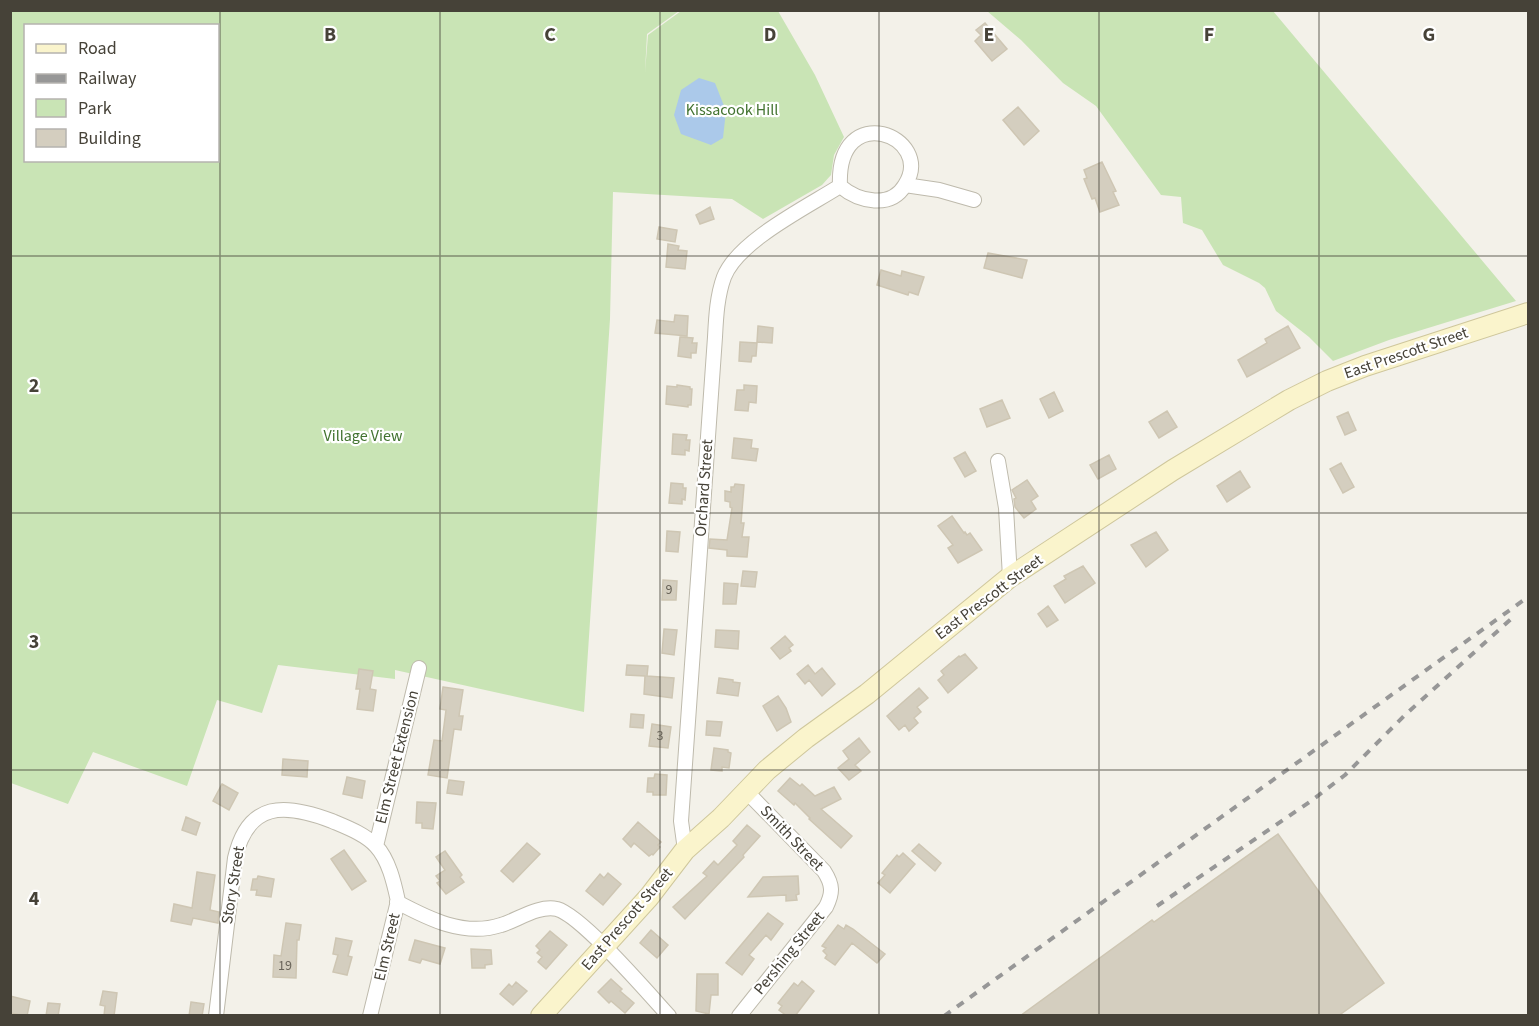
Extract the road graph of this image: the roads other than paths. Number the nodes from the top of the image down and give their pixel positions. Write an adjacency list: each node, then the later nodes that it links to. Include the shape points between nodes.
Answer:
1 (905, 185): 2 (street, via 888,201 861,198); 2 (street, via 911,165 909,154 900,142 872,132 858,136 846,149); 3 (street)
2 (840, 186): 10 (street, Orchard Street, via 754,241 732,263 721,290 681,821)
3 (974, 200)
4 (1528, 313): 6 (main road, East Prescott Street, via 1393,356 1318,385 1183,465)
5 (998, 461): 6 (street, via 1006,508)
6 (1010, 577): 8 (main road, East Prescott Street, via 867,694 766,770)
7 (419, 668): 9 (street, Elm Street Extension)
8 (746, 791): 10 (main road, East Prescott Street); 11 (street, Smith Street, via 815,861 831,881)
9 (376, 846): 12 (street, Elm Street, via 390,871); 14 (street, Story Street, via 339,824 295,810 276,809 261,815 248,827 235,858)
10 (685, 850): 13 (main road, East Prescott Street)
11 (831, 888): 18 (street, Pershing Street, via 832,896 826,907)
12 (398, 902): 13 (street, via 447,926 469,929 486,929 558,909); 15 (street, Elm Street)
13 (604, 946): 16 (main road, East Prescott Street); 17 (street)
14 (216, 1016)
15 (370, 1016)
16 (541, 1016)
17 (669, 1016)
18 (739, 1016)

